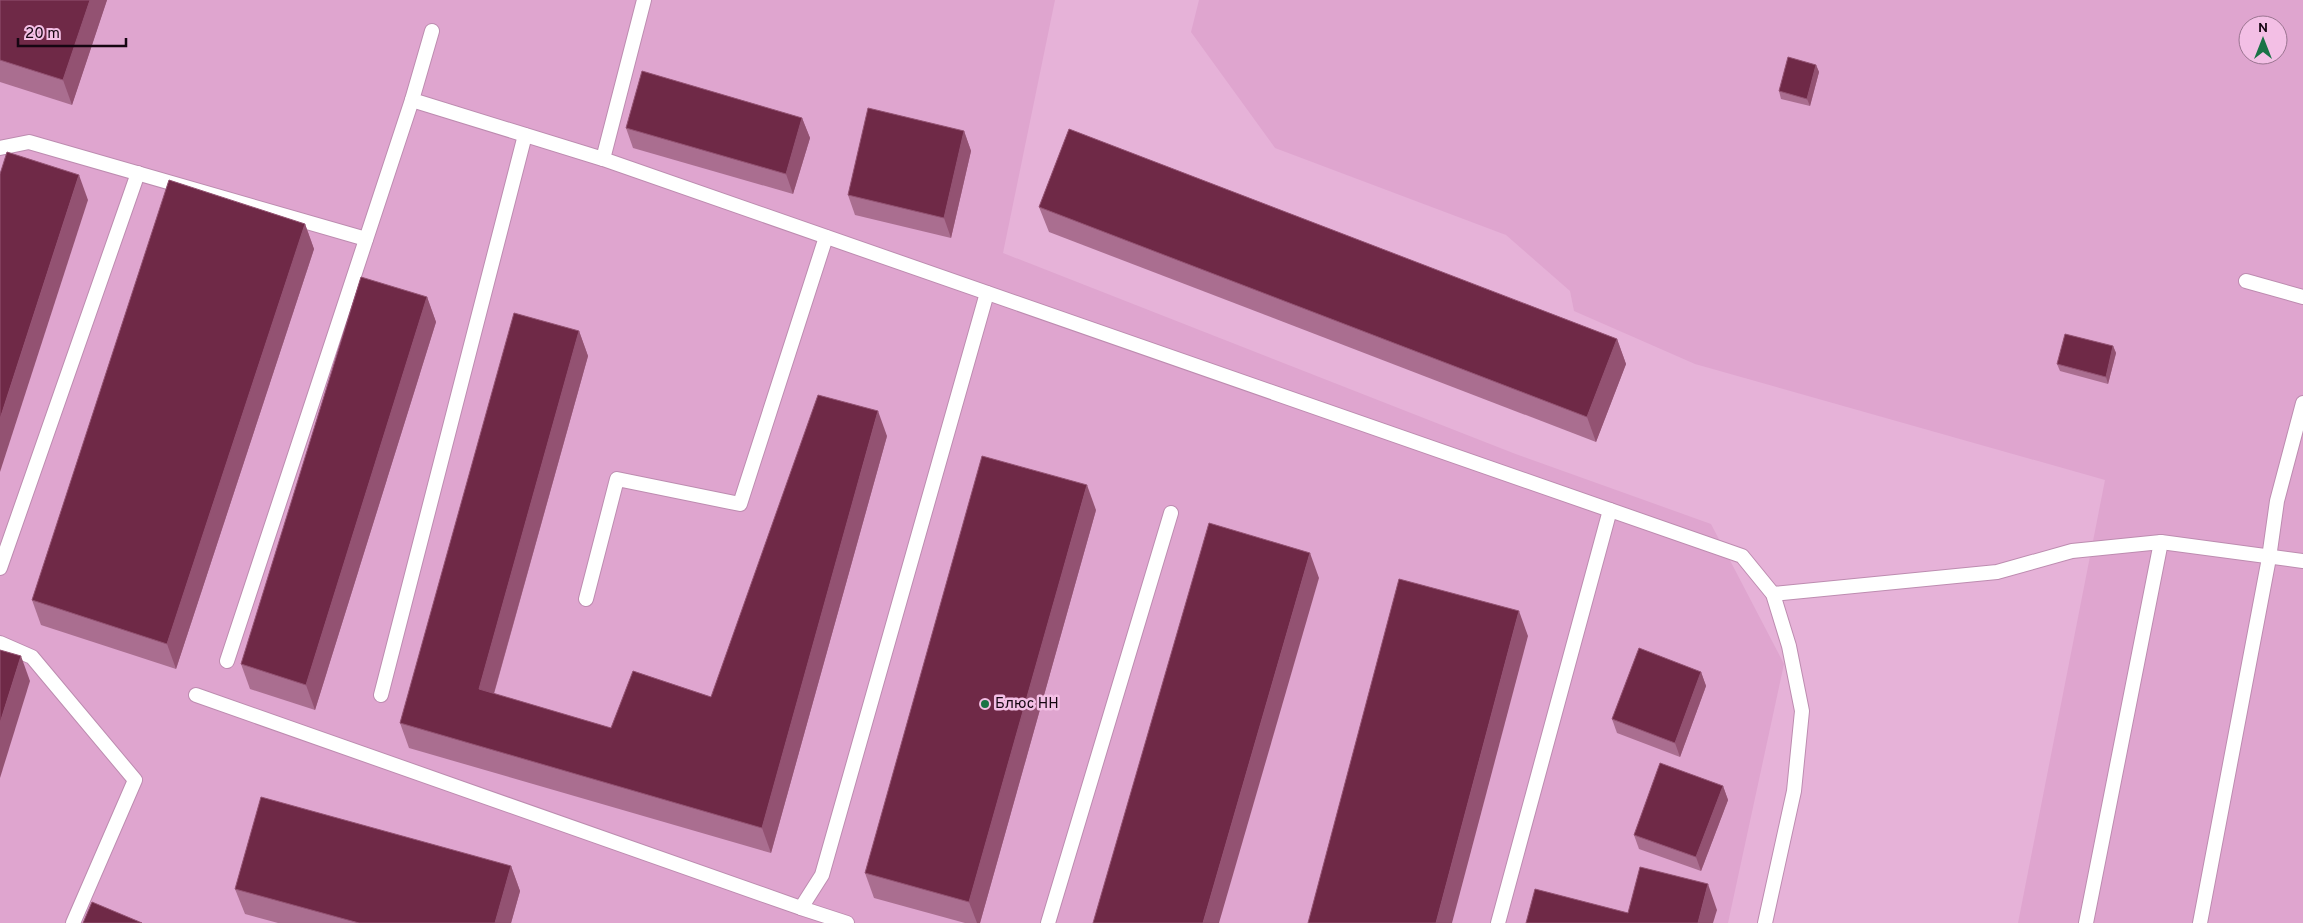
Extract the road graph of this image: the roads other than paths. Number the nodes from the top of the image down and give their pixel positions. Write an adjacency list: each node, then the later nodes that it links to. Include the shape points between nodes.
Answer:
1 (644, 0): 6 (lane)
2 (432, 31): 3 (lane)
3 (412, 100): 4 (lane); 9 (lane)
4 (525, 135): 6 (lane); 25 (lane)
5 (0, 148): 7 (lane, via 28,142)
6 (603, 159): 8 (lane)
7 (138, 173): 9 (lane); 19 (lane)
8 (826, 236): 11 (lane); 21 (lane, via 740,504 617,479)
9 (366, 239): 23 (lane)
10 (2246, 281): 12 (lane)
11 (987, 293): 14 (lane); 26 (lane, via 822,876)
12 (2303, 297)
13 (2303, 403): 17 (lane, via 2277,501)
14 (1610, 510): 20 (lane, via 1742,556); 30 (lane)
15 (1171, 513): 29 (lane)
16 (2161, 542): 17 (lane); 20 (lane, via 2072,551 1997,572); 32 (lane)
17 (2270, 558): 18 (lane); 33 (lane)
18 (2303, 561)
19 (0, 568)
20 (1773, 594): 31 (lane, via 1790,646 1802,711 1794,791)
21 (586, 599)
22 (0, 643): 27 (lane, via 32,657 134,780)
23 (227, 661)
24 (196, 695): 26 (lane)
25 (381, 695)
26 (801, 908): 28 (lane)
27 (73, 923)
28 (847, 923)
29 (1048, 923)
30 (1498, 923)
31 (1765, 923)
32 (2086, 923)
33 (2200, 923)

